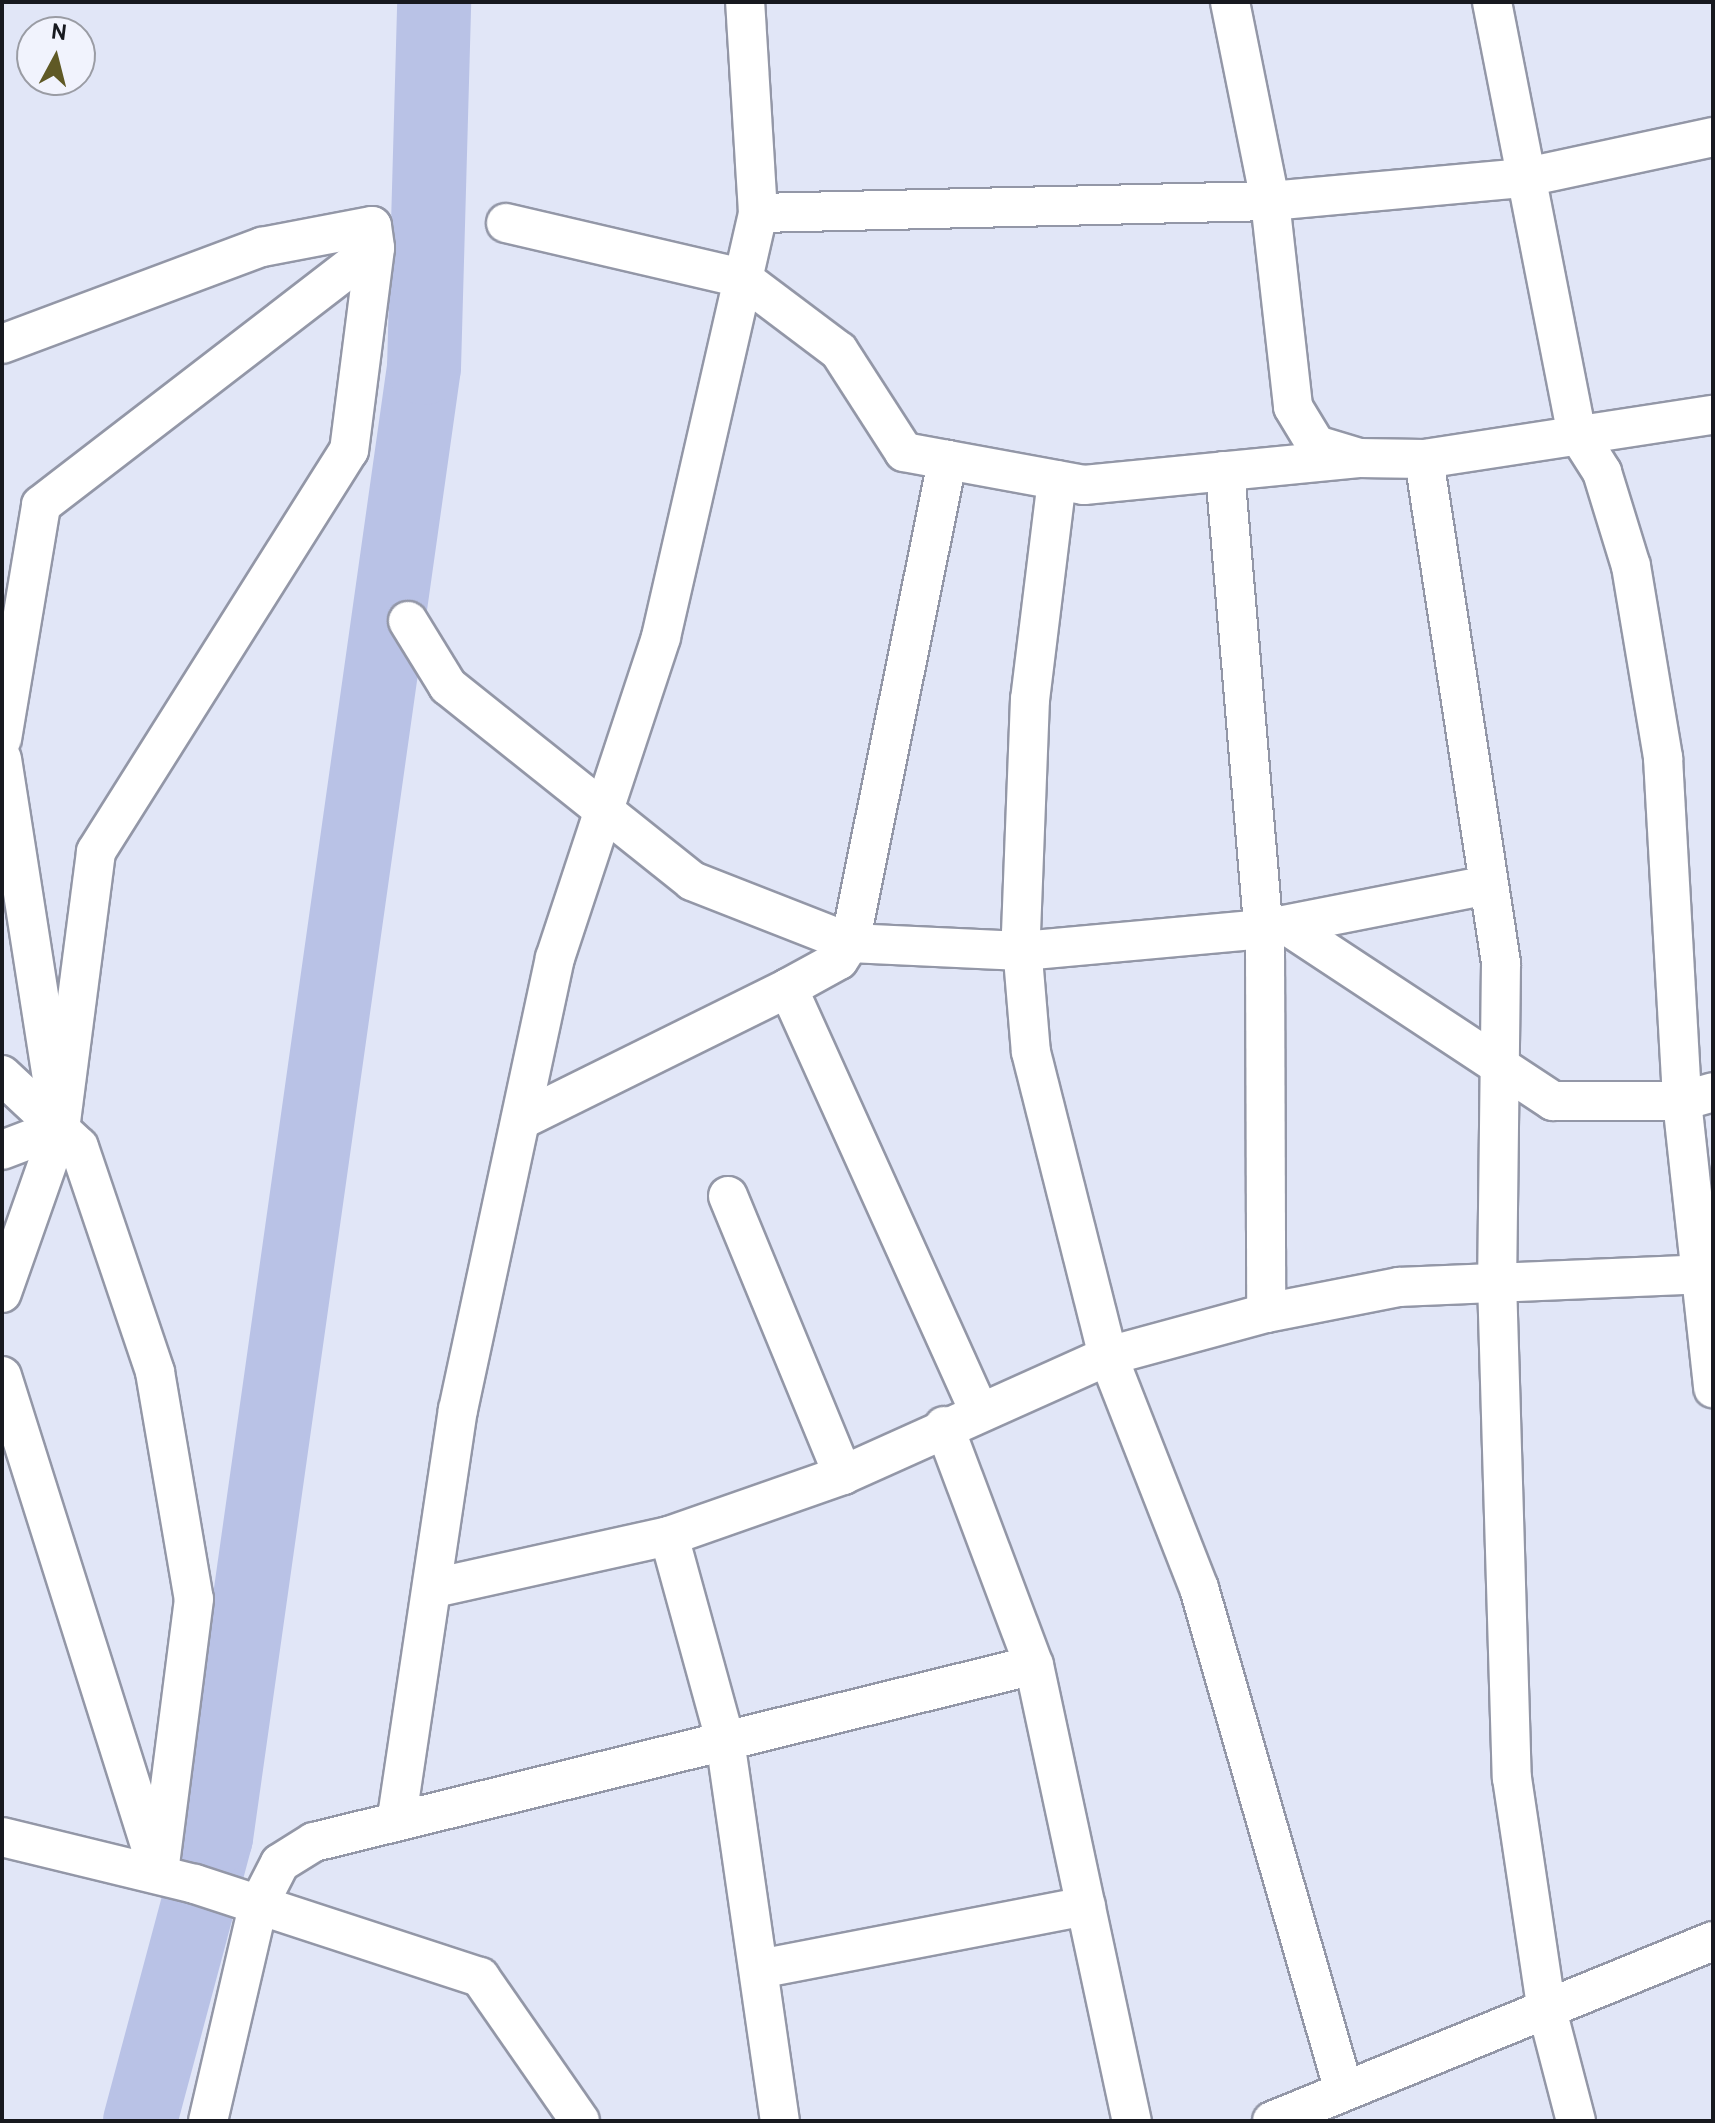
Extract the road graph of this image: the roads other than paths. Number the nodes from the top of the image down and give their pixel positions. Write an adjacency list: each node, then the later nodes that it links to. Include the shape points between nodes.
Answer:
1 (745, 2): 7 (street)
2 (1230, 2): 6 (street)
3 (1492, 2): 5 (street)
4 (1713, 137): 5 (street)
5 (1522, 178): 6 (street); 13 (street)
6 (1270, 201): 7 (street); 14 (street, via 1293,407 1316,445)
7 (758, 213): 10 (street)
8 (506, 223): 10 (street)
9 (375, 248): 11 (street, via 372,226 262,247); 20 (street, via 41,505); 32 (street, via 349,450 96,852)
10 (742, 278): 16 (street, via 839,351 904,452); 22 (street, via 661,637)
11 (2, 344)
12 (1713, 415): 13 (street)
13 (1576, 431): 15 (street); 30 (street, via 1602,472 1631,566 1663,758)
14 (1359, 458): 15 (street); 17 (street)
15 (1424, 459): 23 (street)
16 (947, 460): 18 (street); 25 (street)
17 (1225, 471): 18 (street, via 1084,485); 24 (street)
18 (1057, 480): 26 (street, via 1030,699)
19 (408, 621): 22 (street, via 448,686)
20 (2, 739)
21 (2, 759): 32 (street)
22 (603, 814): 25 (street, via 692,881); 31 (street, via 555,958)
23 (1489, 885): 24 (street); 29 (street, via 1501,963)
24 (1275, 927): 26 (street); 29 (street); 38 (street)
25 (850, 943): 26 (street); 27 (street, via 839,960)
26 (1022, 951): 39 (street, via 1031,1052)
27 (788, 988): 31 (street); 42 (street)
28 (2, 1075): 32 (street)
29 (1503, 1075): 30 (street, via 1553,1101); 36 (street)
30 (1697, 1096): 35 (street)
31 (521, 1120): 46 (street, via 458,1410)
32 (60, 1128): 33 (street); 37 (street); 51 (street, via 79,1147 155,1372 194,1599)
33 (2, 1150)
34 (728, 1196): 44 (street)
35 (1707, 1275): 36 (street); 41 (street)
36 (1497, 1281): 38 (street, via 1399,1287); 56 (street, via 1512,1778)
37 (2, 1293)
38 (1266, 1313): 39 (street)
39 (1108, 1356): 42 (street); 57 (street, via 1199,1588)
40 (2, 1376): 51 (street)
41 (1713, 1388)
42 (979, 1411): 43 (street)
43 (944, 1426): 44 (street); 47 (street)
44 (843, 1475): 45 (street)
45 (669, 1536): 46 (street); 48 (street)
46 (434, 1588): 49 (street)
47 (1034, 1665): 48 (street); 53 (street)
48 (725, 1740): 49 (street); 55 (street)
49 (397, 1817): 52 (street, via 314,1842 280,1863)
50 (2, 1837): 51 (street)
51 (159, 1874): 52 (street)
52 (256, 1906): 58 (street); 59 (street, via 480,1977)
53 (1086, 1906): 55 (street); 61 (street)
54 (1713, 1941): 56 (street)
55 (759, 1969): 60 (street)
56 (1546, 2006): 57 (street); 63 (street)
57 (1344, 2091): 62 (street)
58 (208, 2121)
59 (580, 2121)
60 (780, 2121)
61 (1132, 2121)
62 (1272, 2121)
63 (1576, 2121)

